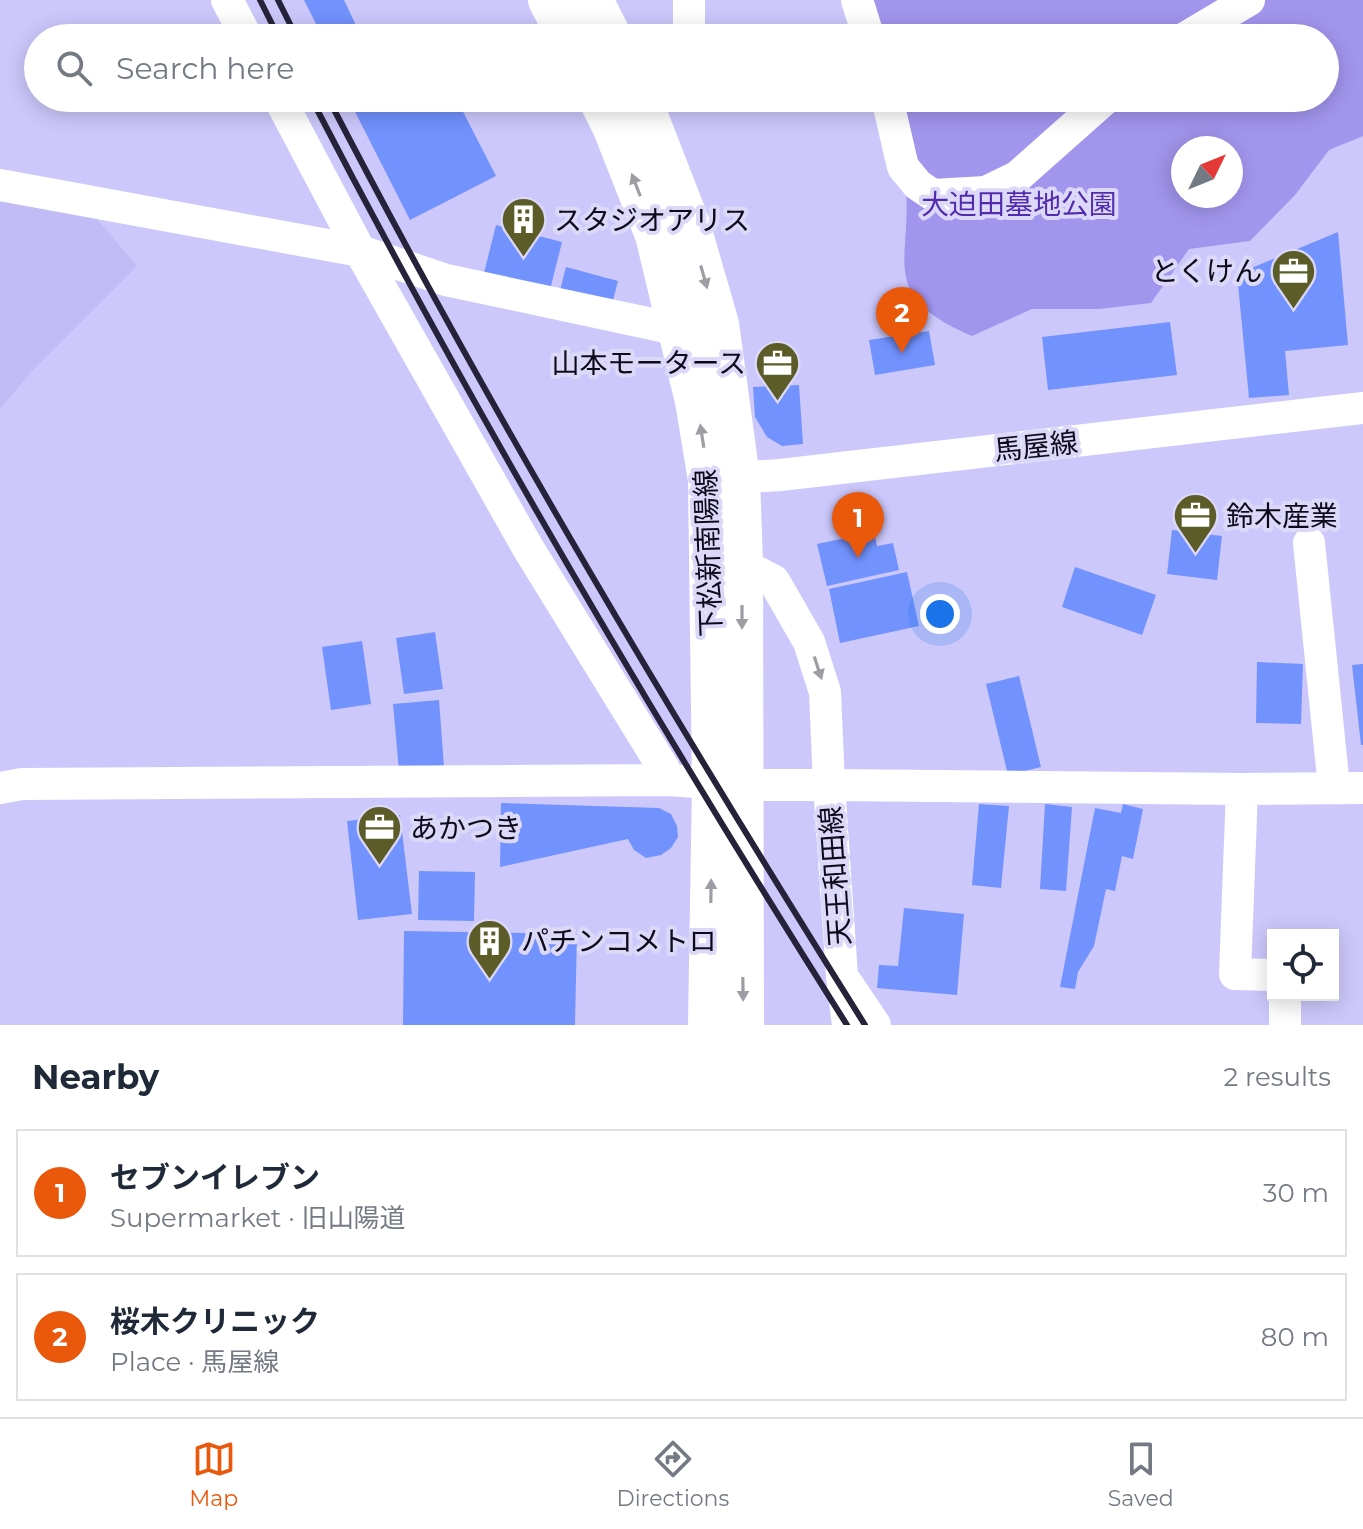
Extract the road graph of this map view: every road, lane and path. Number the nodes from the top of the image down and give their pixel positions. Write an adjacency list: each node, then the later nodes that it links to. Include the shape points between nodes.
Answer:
1 (227, 0): 7 (street)
2 (549, 0): 8 (main road)
3 (592, 0): 9 (main road)
4 (689, 0): 10 (street)
5 (857, 0): 11 (street)
6 (1249, 0): 12 (street)
7 (240, 24)
8 (562, 24)
9 (604, 24)
10 (689, 24)
11 (865, 24)
12 (1209, 24)
13 (286, 112): 19 (street)
14 (635, 112): 20 (main road, 下松新南陽線, one-way to 14, via 656,235)
15 (637, 112): 22 (main road, 下松新南陽線, one-way to 22, via 689,224 718,324)
16 (890, 112): 17 (street, via 903,167 933,195 986,192 1017,177)
17 (1090, 112)
18 (0, 185): 19 (street)
19 (360, 251): 20 (street, via 446,280); 25 (street)
20 (680, 330): 22 (main road, 下松新南陽線, one-way to 20, via 696,401)
21 (1363, 408): 22 (street, 馬屋線)
22 (724, 479): 24 (main road, 下松新南陽線); 26 (main road, 下松新南陽線)
23 (1309, 543): 29 (street)
24 (742, 564): 26 (main road, 下松新南陽線, one-way to 26); 27 (street, one-way to 27, via 774,581 809,642 825,692)
25 (667, 780): 26 (street, 天王和田線); 28 (street, 天王和田線, via 38,783)
26 (727, 784): 27 (street, 天王和田線); 34 (main road, 下松新南陽線, one-way to 26); 35 (main road, 下松新南陽線, one-way to 35)
27 (829, 785): 30 (street); 32 (street, 天王和田線)
28 (0, 788)
29 (1349, 788): 30 (street)
30 (1242, 789): 31 (street, via 1235,974)
31 (1267, 975)
32 (842, 976): 36 (street); 37 (street, 天王和田線)
33 (1285, 1001): 38 (street)
34 (709, 1025)
35 (743, 1025)
36 (848, 1025)
37 (875, 1025)
38 (1285, 1025)

